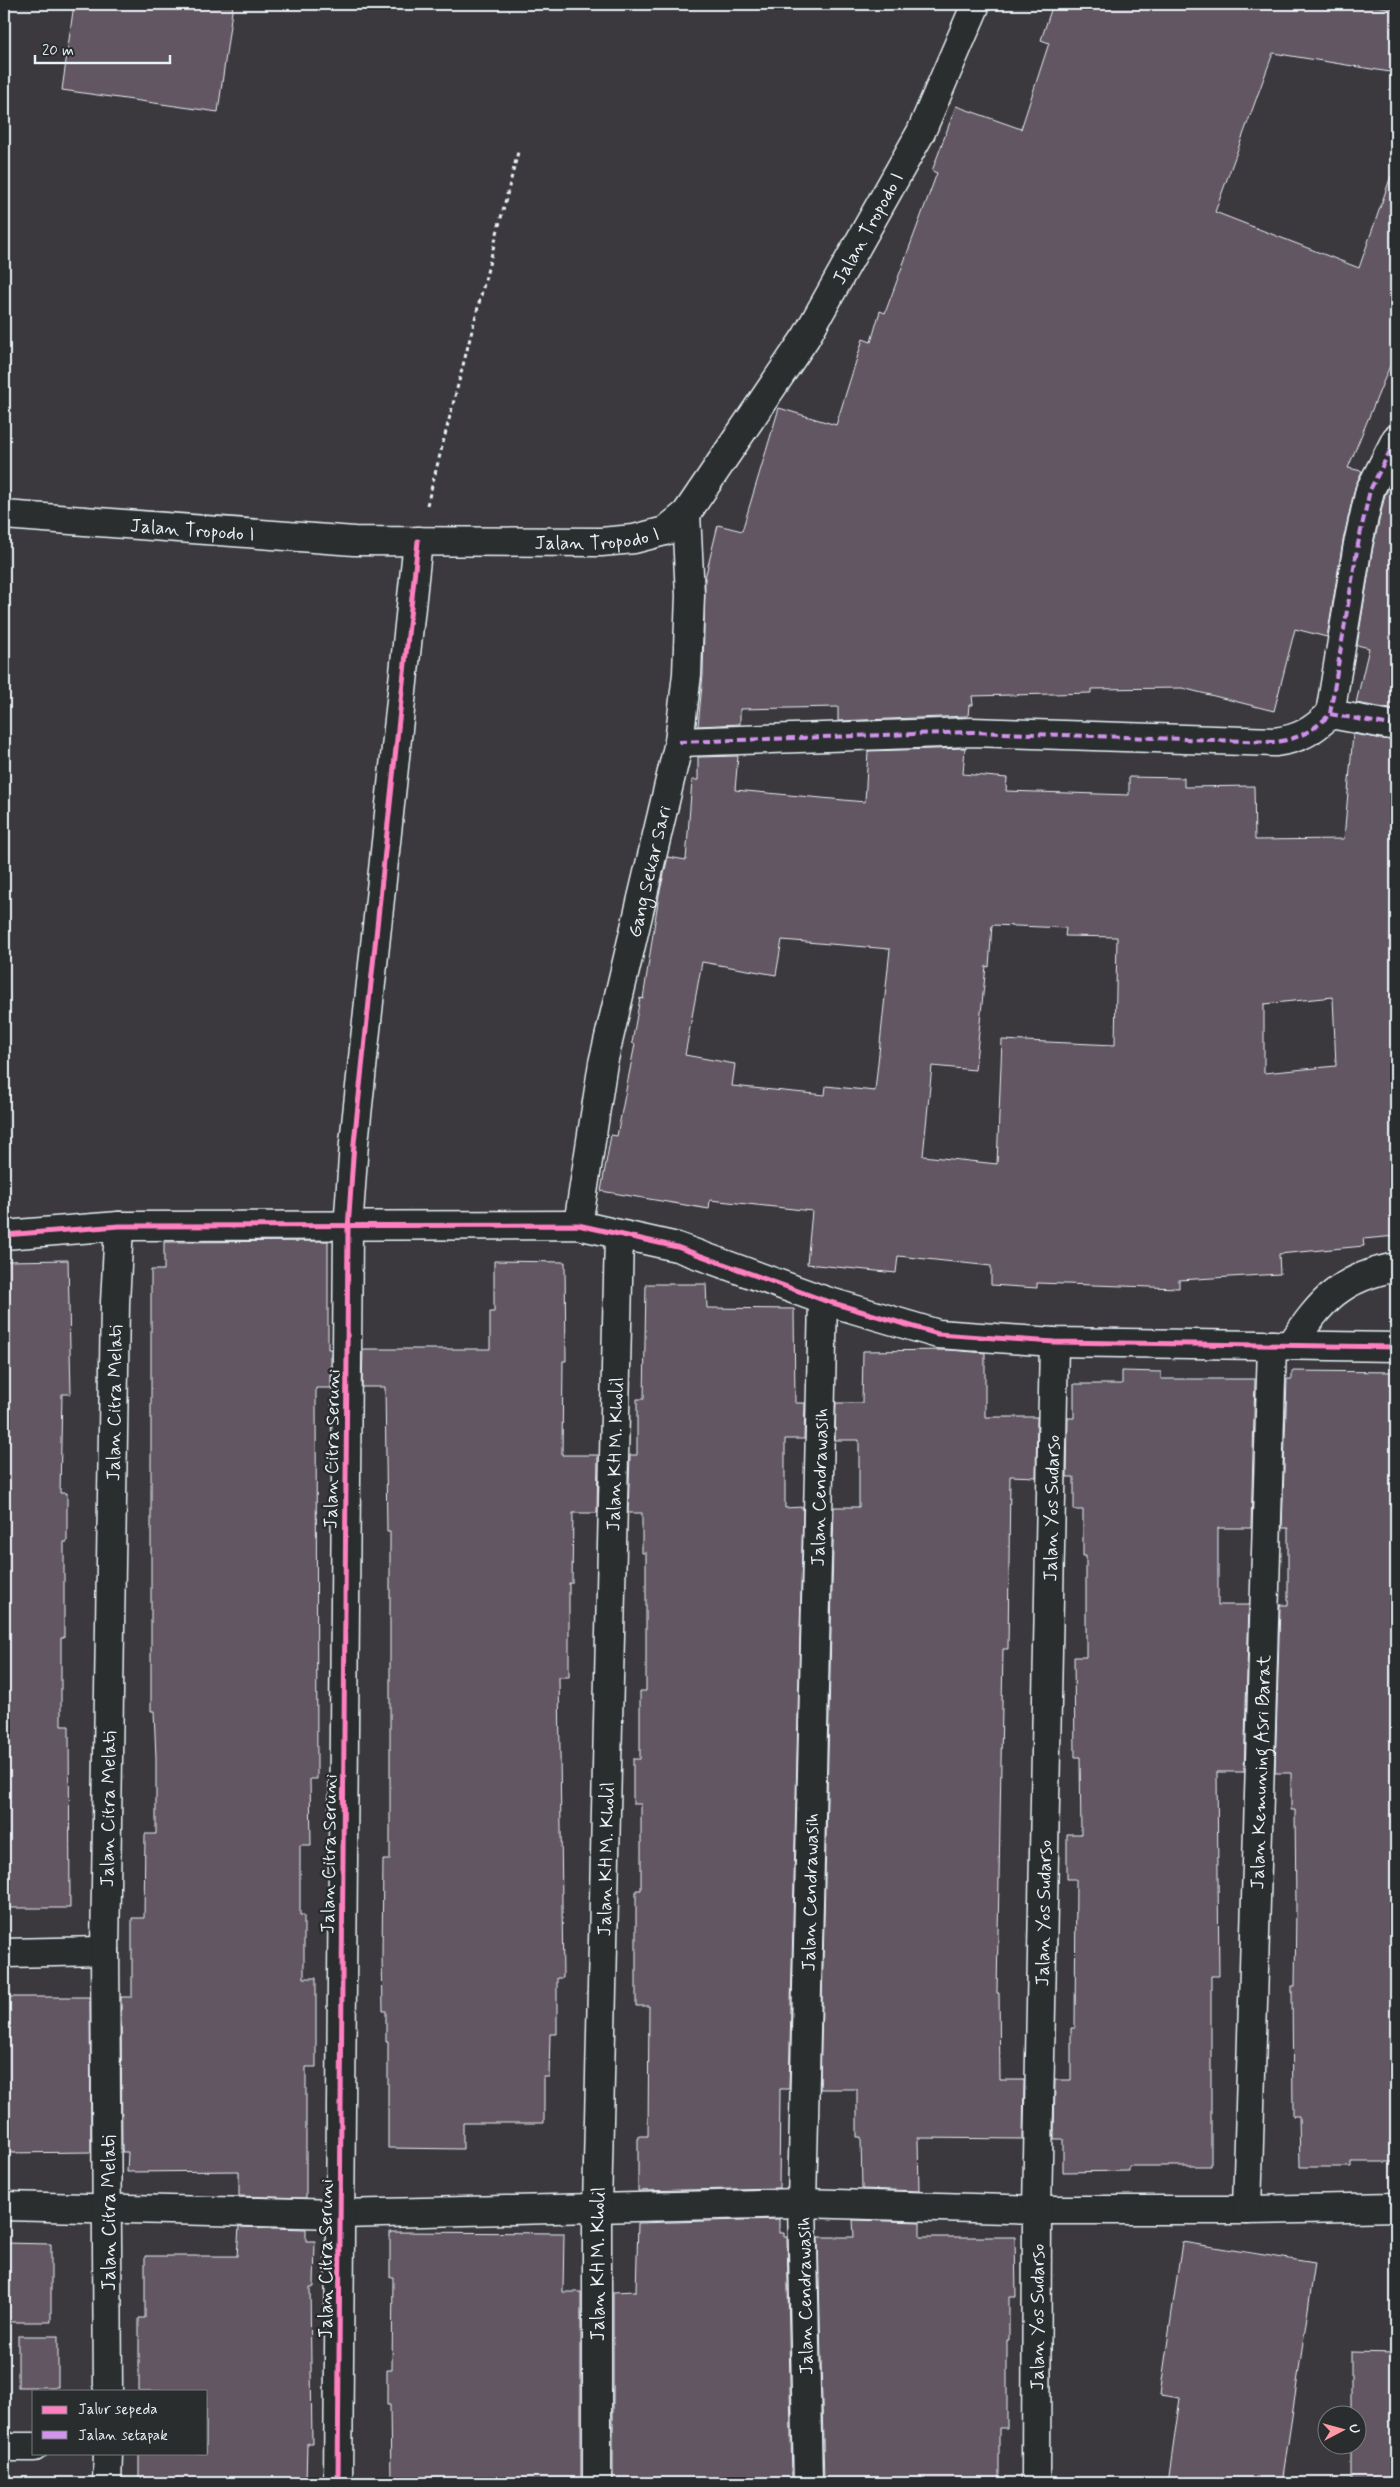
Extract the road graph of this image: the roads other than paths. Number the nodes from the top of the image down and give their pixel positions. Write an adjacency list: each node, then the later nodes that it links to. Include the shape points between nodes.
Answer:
1 (976, 4): 3 (street, Jalan Tropodo I, via 921,132 806,337)
2 (1396, 439): 6 (street, via 1370,490)
3 (686, 514): 5 (street, Jalan Tropodo I, via 665,531 634,539 602,542); 8 (street, Gang Sekar Sari, via 690,595 687,674)
4 (4, 515): 5 (street, Jalan Tropodo I, via 354,541)
5 (418, 541): 9 (street, Jalan Citra Seruni, via 354,1143)
6 (1330, 714): 7 (street); 8 (street, via 1302,736 1275,742 972,732)
7 (1396, 726)
8 (679, 742): 10 (street, Gang Sekar Sari, via 603,1063)
9 (349, 1225): 10 (street); 11 (street); 28 (street, Jalan Citra Seruni)
10 (578, 1225): 13 (street)
11 (119, 1226): 12 (street); 19 (street, Jalan Citra Melati, via 115,1303)
12 (4, 1235)
13 (619, 1236): 15 (street, via 677,1247); 25 (street, Jalan KH M. Kholil)
14 (1396, 1267): 18 (street, via 1371,1272 1338,1290)
15 (823, 1300): 16 (street, via 938,1334); 22 (street, Jalan Cendrawasih)
16 (1054, 1342): 18 (street); 27 (street, Jalan Yos Sudarso)
17 (1396, 1347): 18 (street)
18 (1278, 1348): 21 (street, Jalan Kemuning Asri Barat)
19 (105, 1951): 20 (street); 26 (street, Jalan Citra Melati)
20 (4, 1953)
21 (1247, 2202): 24 (street); 27 (street)
22 (802, 2203): 25 (street); 27 (street); 36 (street, Jalan Cendrawasih)
23 (4, 2206): 26 (street)
24 (1396, 2207)
25 (597, 2209): 28 (street); 35 (street, Jalan KH M. Kholil)
26 (108, 2210): 28 (street); 29 (street, Jalan Citra Melati)
27 (1036, 2210): 37 (street, Jalan Yos Sudarso)
28 (340, 2214): 34 (street, Jalan Citra Seruni)
29 (108, 2390)
30 (4, 2447): 31 (street)
31 (32, 2447)
32 (108, 2454): 33 (street)
33 (108, 2483)
34 (338, 2483)
35 (597, 2483)
36 (808, 2483)
37 (1036, 2483)

